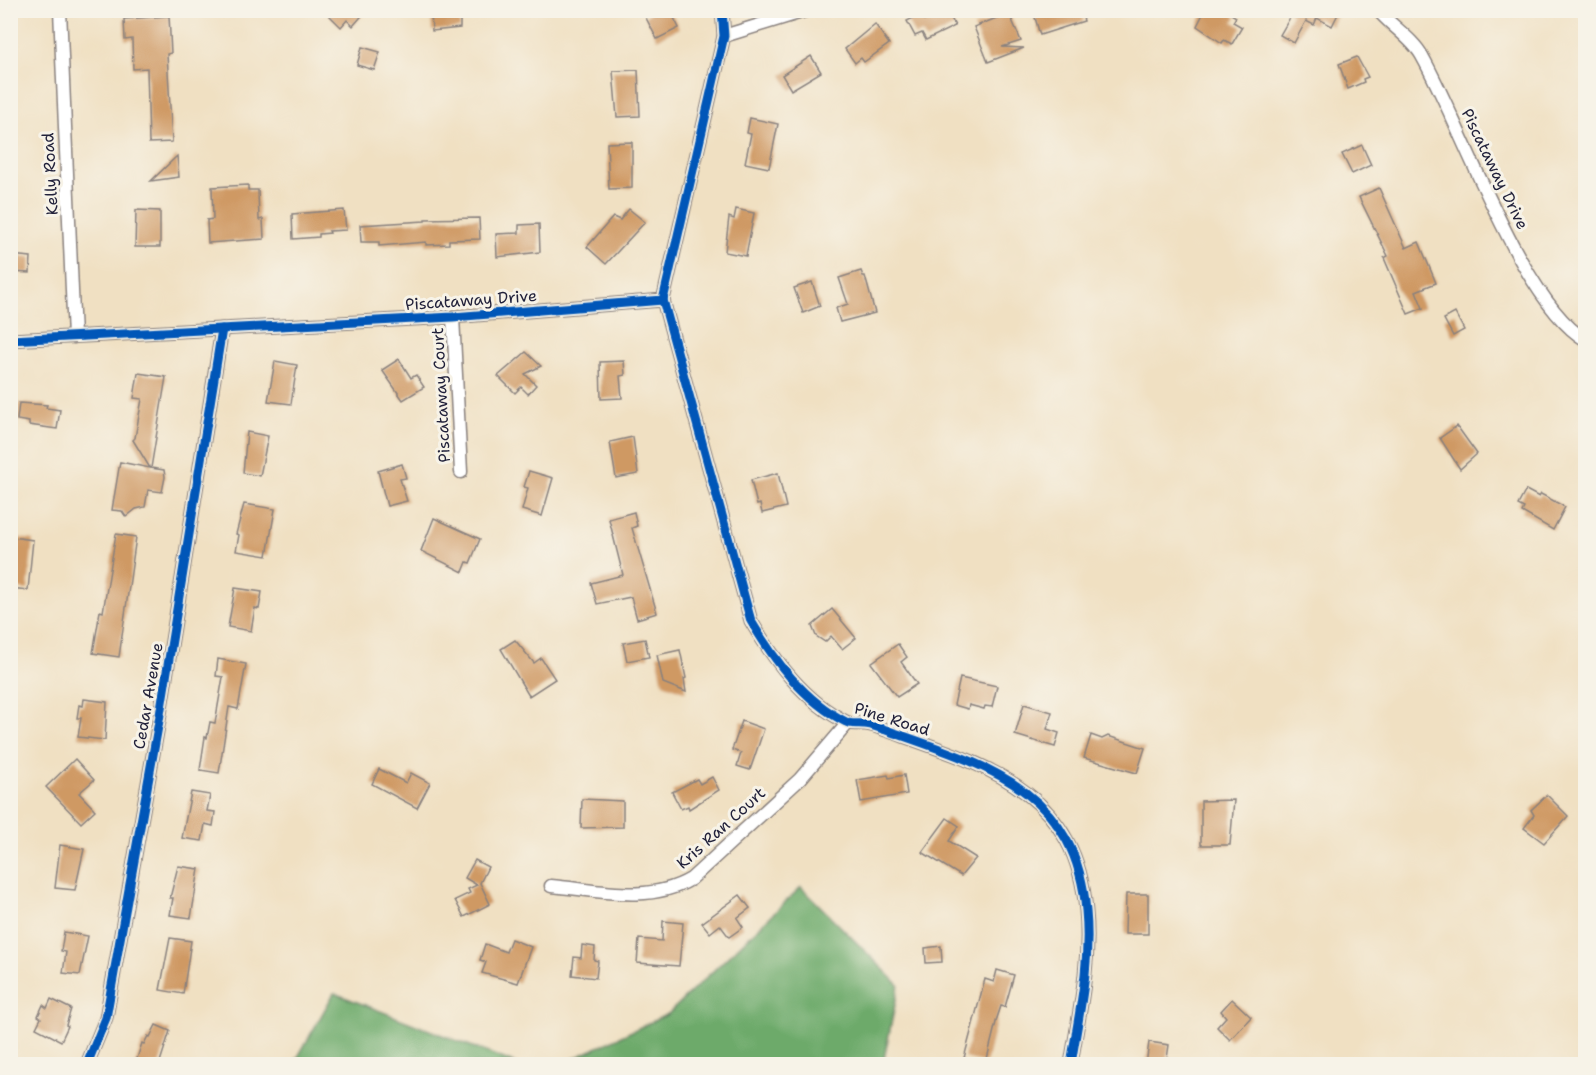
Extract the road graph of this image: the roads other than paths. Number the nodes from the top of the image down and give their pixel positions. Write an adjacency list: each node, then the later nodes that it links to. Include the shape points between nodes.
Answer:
1 (60, 10): 9 (street, Kelly Road)
2 (722, 10): 5 (street)
3 (808, 10): 5 (street)
4 (1378, 10): 11 (street, Piscataway Drive, via 1421,54 1539,291 1573,333)
5 (724, 36): 6 (street)
6 (663, 300): 7 (street, Piscataway Drive); 13 (street, Pine Road, via 751,621 773,657 796,683)
7 (453, 317): 8 (street, Piscataway Drive); 12 (street, Piscataway Court)
8 (222, 329): 9 (street, Piscataway Drive); 15 (street, Cedar Avenue, via 108,1007)
9 (74, 337): 10 (street, Piscataway Drive)
10 (10, 339)
11 (1586, 340)
12 (461, 472)
13 (848, 723): 14 (street, Kris Ran Court, via 800,779 691,879 677,887 640,894); 16 (street, Pine Road, via 866,724 962,757 1019,786 1056,821 1078,867 1086,909 1085,973)
14 (551, 886)
15 (87, 1065)
16 (1071, 1065)

